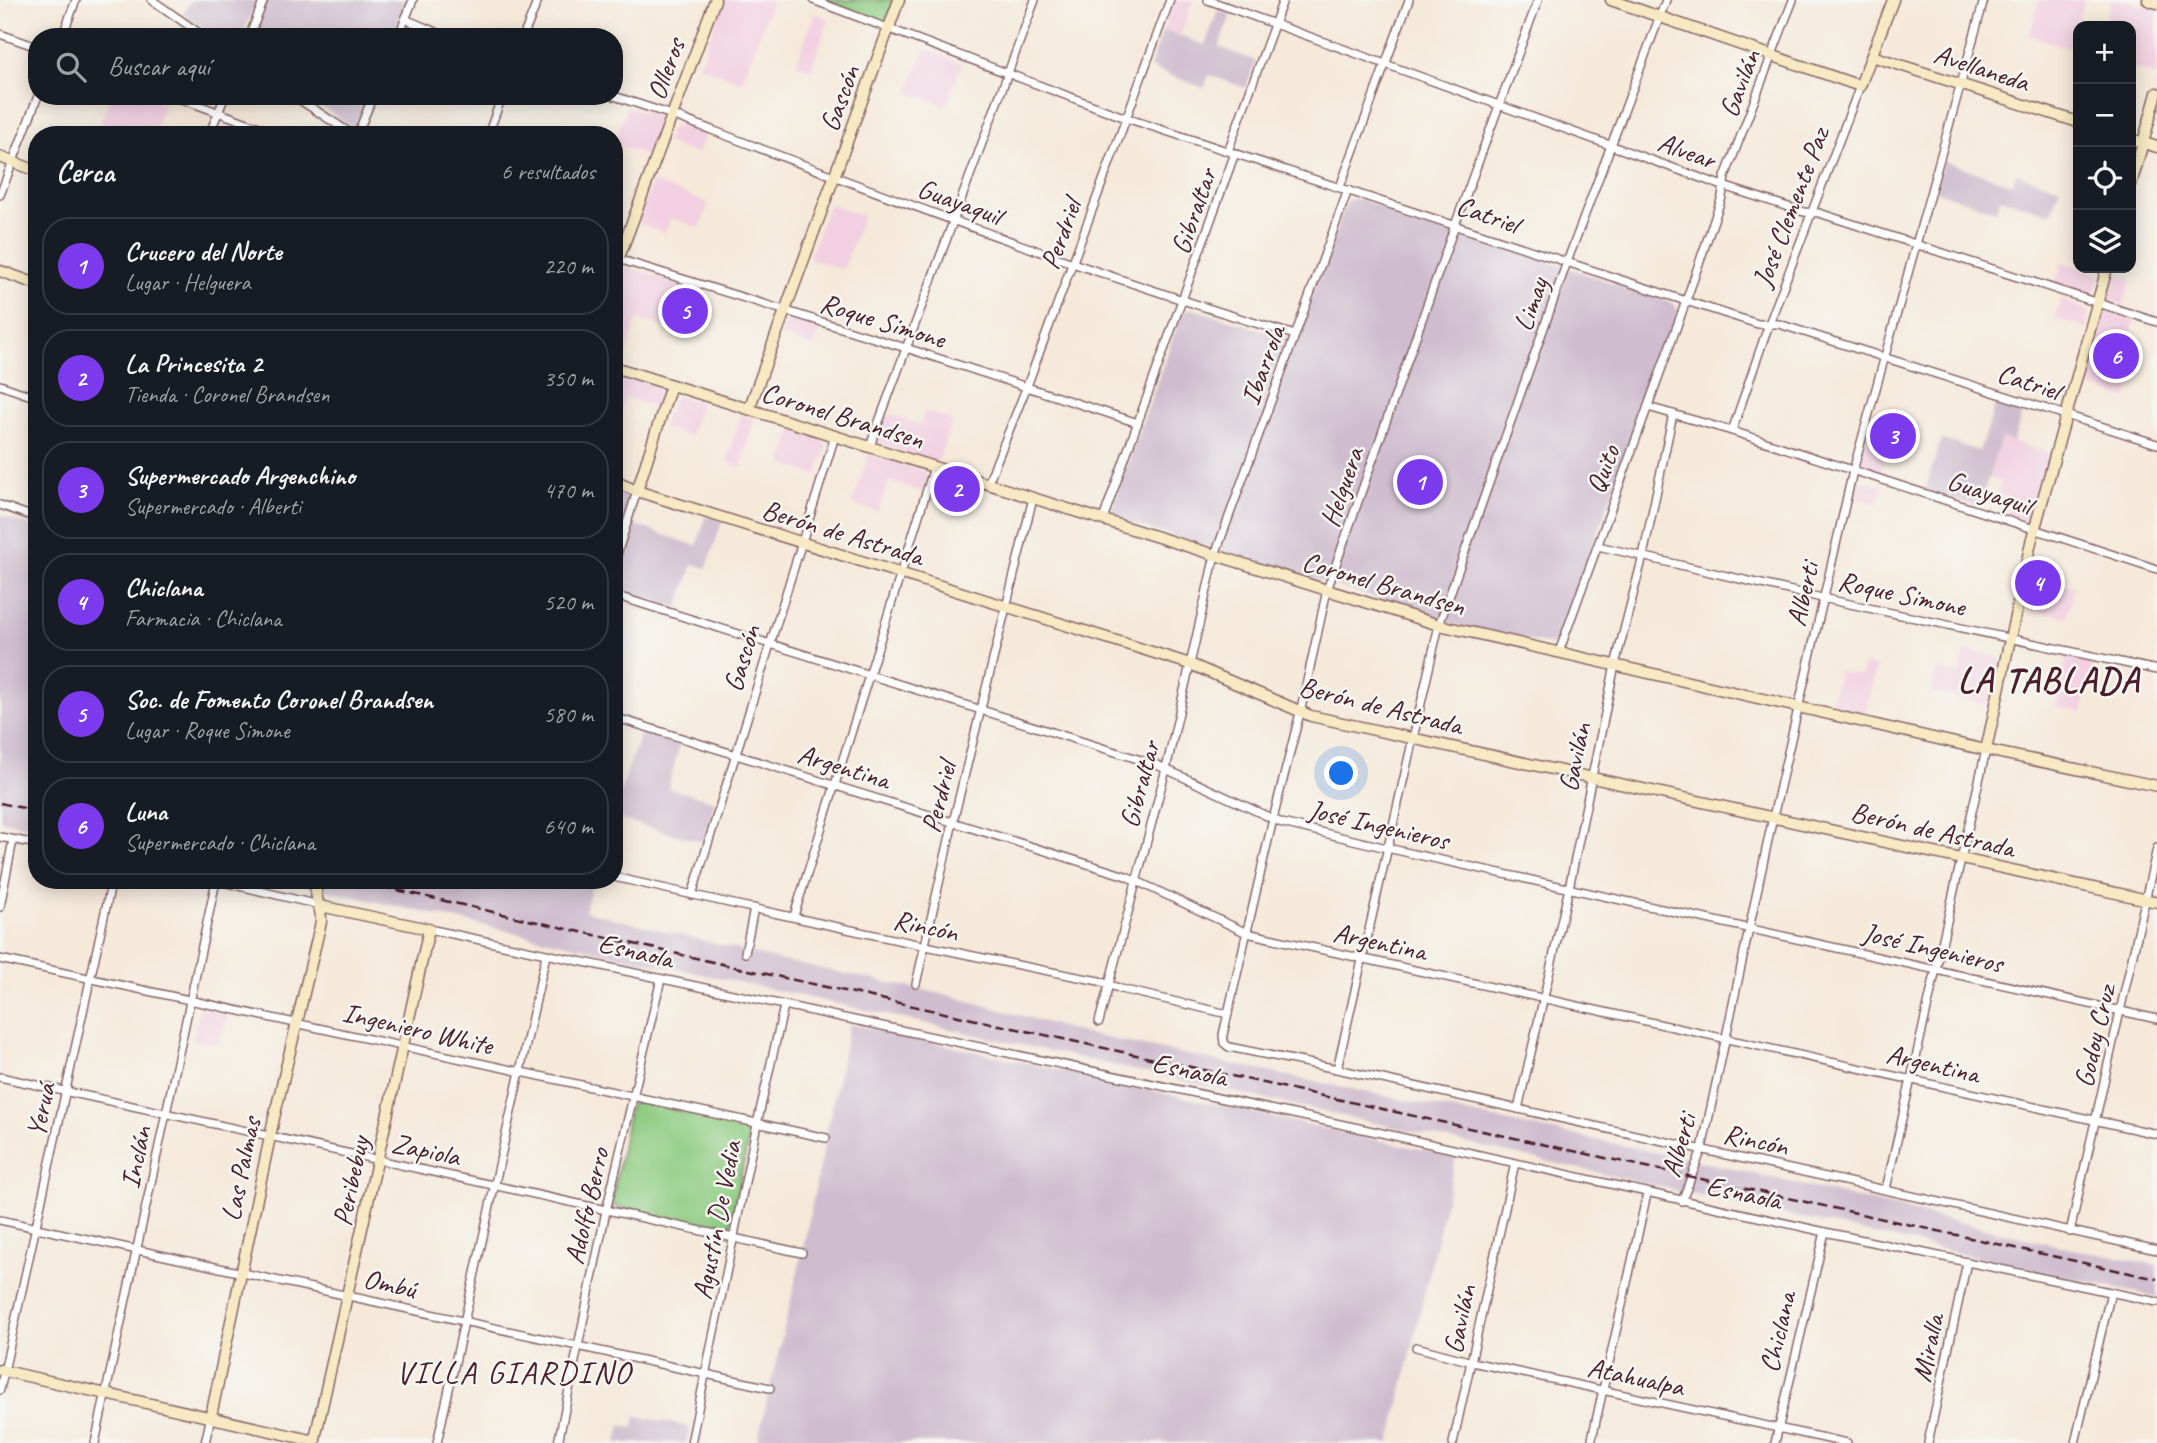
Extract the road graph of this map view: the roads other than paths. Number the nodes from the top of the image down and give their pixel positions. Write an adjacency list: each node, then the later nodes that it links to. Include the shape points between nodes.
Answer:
1 (76, 0): 25 (street)
2 (152, 0): 26 (street)
3 (264, 0): 27 (street)
4 (413, 0): 23 (street)
5 (538, 0): 30 (street)
6 (715, 0): 50 (street, Olleros)
7 (813, 0): 31 (street, Catriel)
8 (899, 0): 31 (street, Gascón)
9 (1035, 0): 37 (street)
10 (1170, 0): 51 (street, Perdriel)
11 (1208, 0): 24 (street, Alvear)
12 (1283, 0): 24 (street, Gibraltar)
13 (1409, 0): 36 (street)
14 (1538, 0): 48 (street, Helguera)
15 (1611, 0): 22 (street)
16 (1666, 0): 22 (street, Limay)
17 (1793, 0): 34 (street, Gavilán)
18 (1893, 0): 35 (street, José Clemente Paz)
19 (1984, 0): 38 (street, Alberti)
20 (2148, 0): 21 (street)
21 (2157, 3)
22 (1660, 16): 34 (street); 60 (street, Limay)
23 (405, 19): 28 (street); 29 (street)
24 (1274, 25): 36 (street, Alvear); 62 (street, Gibraltar)
25 (65, 28)
26 (192, 28)
27 (253, 28)
28 (402, 28)
29 (426, 28)
30 (527, 28)
31 (889, 28): 37 (street, Catriel); 67 (street, Gascón)
32 (0, 34): 33 (street)
33 (28, 44)
34 (1773, 55): 39 (street); 68 (street, Gavilán)
35 (1872, 56): 38 (street, Avellaneda); 39 (street, José Clemente Paz)
36 (1383, 65): 48 (street, Alvear); 69 (street)
37 (1007, 72): 51 (street, Catriel); 73 (street)
38 (1960, 84): 52 (street, Avellaneda); 76 (street, Alberti)
39 (1860, 86): 72 (street, José Clemente Paz)
40 (2157, 93): 59 (street)
41 (623, 99): 50 (street, Guayaquil)
42 (35, 105): 64 (street)
43 (197, 105): 49 (street)
44 (221, 105): 49 (street)
45 (308, 105): 55 (street)
46 (369, 105): 56 (street)
47 (499, 105): 57 (street)
48 (1499, 106): 60 (street, Alvear); 74 (street, Helguera)
49 (218, 113): 53 (street); 54 (street)
50 (672, 116): 67 (street, Guayaquil); 75 (street, Olleros)
51 (1126, 118): 62 (street, Catriel); 79 (street, Perdriel)
52 (2073, 120)
53 (213, 126)
54 (255, 126)
55 (341, 126)
56 (359, 126)
57 (491, 126)
58 (2136, 141): 59 (street)
59 (2143, 143): 61 (street); 66 (street)
60 (1611, 145): 68 (street, Alvear); 78 (street, Limay)
61 (2157, 147)
62 (1231, 152): 69 (street, Catriel); 84 (street, Gibraltar)
63 (0, 158): 64 (street)
64 (13, 162): 65 (street); 71 (street)
65 (28, 168)
66 (2136, 168)
67 (834, 177): 73 (street, Guayaquil); 86 (street, Gascón)
68 (1723, 186): 72 (street, Alvear); 83 (street, Gavilán)
69 (1340, 187): 70 (street, Catriel)
70 (1348, 190): 74 (street, Catriel); 89 (street, Ibarrola)
71 (0, 195)
72 (1812, 212): 76 (street, Alvear); 88 (street, José Clemente Paz)
73 (951, 220): 79 (street, Guayaquil); 90 (street)
74 (1455, 225): 78 (street, Catriel); 123 (street, Helguera)
75 (623, 241)
76 (1916, 243): 85 (street, Alvear); 91 (street, Alberti)
77 (623, 261): 86 (street, Roque Simone)
78 (1567, 262): 83 (street, Catriel); 127 (street, Limay)
79 (1071, 264): 84 (street, Guayaquil); 95 (street, Perdriel)
80 (0, 271): 82 (street)
81 (2106, 273): 85 (street)
82 (28, 281)
83 (1686, 301): 88 (street, Catriel); 97 (street, Quito)
84 (1183, 302): 89 (street, Guayaquil); 101 (street, Gibraltar)
85 (2097, 302): 87 (street, Alvear); 100 (street)
86 (784, 312): 90 (street, Roque Simone); 98 (street, Gascón)
87 (2157, 322)
88 (1769, 324): 91 (street, Catriel); 102 (street, José Clemente Paz)
89 (1295, 335): 119 (street, Ibarrola)
90 (906, 348): 95 (street, Roque Simone); 105 (street)
91 (1885, 357): 100 (street, Catriel); 107 (street, Alberti)
92 (623, 370): 94 (street, Coronel Brandsen)
93 (0, 385): 96 (street)
94 (671, 385): 98 (street, Coronel Brandsen); 110 (street)
95 (1027, 386): 101 (street, Roque Simone); 108 (street, Perdriel)
96 (28, 395)
97 (1648, 407): 99 (street, Guayaquil); 118 (street, Quito)
98 (748, 409): 103 (street, Coronel Brandsen)
99 (1673, 414): 102 (street, Guayaquil); 120 (street, Gavilán)
100 (2067, 416): 104 (street, Catriel); 115 (street)
101 (1138, 423): 114 (street, Gibraltar)
102 (1732, 431): 107 (street, Guayaquil)
103 (835, 436): 105 (street, Coronel Brandsen); 117 (street, Gascón)
104 (2157, 444)
105 (870, 446): 106 (street, Coronel Brandsen)
106 (934, 467): 108 (street, Coronel Brandsen); 122 (street)
107 (1853, 471): 115 (street, Guayaquil); 125 (street, Alberti)
108 (988, 483): 111 (street, Coronel Brandsen)
109 (623, 485): 110 (street, Berón de Astrada)
110 (637, 491): 116 (street); 117 (street, Berón de Astrada)
111 (1033, 498): 114 (street, Coronel Brandsen); 126 (street, Perdriel)
112 (0, 505): 113 (street)
113 (28, 515)
114 (1104, 519): 119 (street, Coronel Brandsen)
115 (2035, 528): 121 (street, Guayaquil); 128 (street)
116 (623, 535)
117 (801, 543): 122 (street, Berón de Astrada); 129 (street, Gascón)
118 (1598, 546): 120 (street, Roque Simone); 130 (street, Quito)
119 (1215, 555): 123 (street, Coronel Brandsen); 131 (street, Gibraltar)
120 (1643, 556): 125 (street, Roque Simone); 132 (street, Gavilán)
121 (2157, 569)
122 (901, 575): 126 (street, Berón de Astrada); 134 (street)
123 (1327, 590): 127 (street, Coronel Brandsen); 137 (street, Helguera)
124 (623, 598): 129 (street, José Ingenieros)
125 (1822, 598): 128 (street, Roque Simone); 135 (street, Alberti)
126 (1007, 607): 131 (street, Berón de Astrada); 136 (street, Perdriel)
127 (1438, 625): 130 (street, Coronel Brandsen); 139 (street, Limay)
128 (2010, 637): 133 (street, Roque Simone); 140 (street)
129 (769, 644): 134 (street, José Ingenieros); 141 (street, Gascón)
130 (1559, 652): 132 (street, Coronel Brandsen)
131 (1190, 664): 137 (street, Berón de Astrada); 142 (street, Gibraltar)
132 (1615, 665): 135 (street, Coronel Brandsen); 143 (street, Gavilán)
133 (2157, 670)
134 (869, 674): 136 (street, José Ingenieros); 144 (street)
135 (1798, 706): 140 (street, Coronel Brandsen); 146 (street, Alberti)
136 (982, 711): 142 (street, José Ingenieros); 148 (street, Perdriel)
137 (1300, 713): 139 (street, Berón de Astrada); 147 (street, Helguera)
138 (623, 720): 141 (street, Argentina)
139 (1413, 738): 143 (street, Berón de Astrada); 152 (street, Limay)
140 (1986, 750): 145 (street, Coronel Brandsen); 154 (street)
141 (735, 754): 144 (street, Argentina); 162 (street, Gascón)
142 (1166, 769): 147 (street, José Ingenieros); 156 (street, Gibraltar)
143 (1591, 778): 146 (street, Berón de Astrada); 157 (street, Gavilán)
144 (836, 786): 148 (street, Argentina); 167 (street)
145 (2157, 786)
146 (1773, 817): 154 (street, Berón de Astrada); 168 (street, Alberti)
147 (1273, 819): 152 (street, José Ingenieros); 170 (street, Helguera)
148 (953, 822): 156 (street, Argentina); 171 (street, Perdriel)
149 (0, 837): 150 (street)
150 (13, 840): 151 (street); 165 (street)
151 (28, 842)
152 (1387, 848): 157 (street, José Ingenieros); 174 (street, Limay)
153 (2157, 848): 163 (street, Godoy Cruz)
154 (1960, 858): 163 (street, Berón de Astrada); 176 (street)
155 (623, 879): 162 (street, Rincón)
156 (1135, 880): 170 (street, Argentina); 180 (street, Gibraltar)
157 (1569, 888): 168 (street, José Ingenieros); 182 (street, Gavilán)
158 (110, 889): 177 (street, Yeruá)
159 (213, 889): 181 (street, Inclán)
160 (251, 889): 164 (street, Esnaola)
161 (315, 889): 164 (street)
162 (692, 895): 166 (street, Rincón)
163 (2151, 901): 184 (street, Godoy Cruz)
164 (320, 906): 169 (street, Esnaola); 188 (street, Las Palmas, via 321,922)
165 (0, 907)
166 (754, 908): 167 (street, Rincón); 172 (street)
167 (794, 916): 171 (street, Rincón)
168 (1749, 928): 176 (street, José Ingenieros); 189 (street, Alberti)
169 (429, 929): 173 (street, Esnaola); 191 (street, Peribebuy)
170 (1247, 933): 174 (street, Argentina); 185 (street, Helguera)
171 (924, 947): 179 (street, Perdriel); 180 (street, Rincón)
172 (745, 953)
173 (546, 955): 178 (street, Esnaola); 193 (street)
174 (1362, 958): 182 (street, Argentina); 192 (street, Limay)
175 (0, 959): 177 (street, Ingeniero White)
176 (1936, 968): 184 (street, José Ingenieros); 195 (street)
177 (91, 978): 181 (street, Ingeniero White); 196 (street, Yeruá)
178 (661, 979): 183 (street, Esnaola); 197 (street, Adolfo Berro)
179 (916, 984)
180 (1109, 985): 185 (street, Rincón); 187 (street, Gibraltar)
181 (190, 999): 188 (street, Ingeniero White); 199 (street, Inclán)
182 (1545, 999): 189 (street, Argentina); 198 (street, Gavilán)
183 (784, 1006): 201 (street, Agustín De Vedia); 207 (street, Esnaola)
184 (2121, 1011): 186 (street, José Ingenieros); 200 (street, Godoy Cruz)
185 (1228, 1014): 190 (street, Helguera)
186 (2157, 1019)
187 (1099, 1022)
188 (296, 1023): 191 (street, Ingeniero White); 203 (street, Las Palmas)
189 (1725, 1038): 195 (street, Argentina); 205 (street, Alberti)
190 (1224, 1043): 192 (street, Rincón)
191 (404, 1047): 193 (street, Ingeniero White); 206 (street, Peribebuy)
192 (1337, 1069): 198 (street, Rincón)
193 (520, 1073): 197 (street, Ingeniero White); 208 (street)
194 (0, 1077): 196 (street, Zapiola)
195 (1911, 1079): 200 (street, Argentina); 209 (street)
196 (66, 1092): 199 (street, Zapiola); 214 (street, Yeruá)
197 (633, 1097): 201 (street, Ingeniero White); 212 (street, Adolfo Berro)
198 (1518, 1109): 205 (street, Rincón)
199 (167, 1113): 203 (street, Zapiola); 218 (street, Inclán)
200 (2096, 1121): 202 (street, Argentina); 216 (street, Godoy Cruz)
201 (757, 1124): 204 (street, Ingeniero White); 217 (street, Agustín De Vedia)
202 (2157, 1134)
203 (270, 1136): 206 (street, Zapiola); 222 (street, Las Palmas)
204 (826, 1138)
205 (1702, 1149): 209 (street, Rincón); 211 (street, Alberti)
206 (378, 1160): 208 (street, Zapiola); 224 (street, Peribebuy)
207 (1515, 1163): 210 (street, Esnaola); 229 (street, Gavilán)
208 (495, 1185): 212 (street, Zapiola); 226 (street)
209 (1886, 1189): 216 (street, Rincón)
210 (1647, 1194): 211 (street, Esnaola); 234 (street, Alberti)
211 (1682, 1201): 215 (street, Esnaola)
212 (606, 1211): 217 (street, Zapiola); 227 (street, Adolfo Berro)
213 (0, 1220): 214 (street, Ombú)
214 (36, 1227): 218 (street, Ombú); 230 (street, Yeruá)
215 (1825, 1233): 221 (street, Esnaola); 237 (street, Chiclana)
216 (2070, 1233): 219 (street, Rincón)
217 (734, 1238): 220 (street, Zapiola); 231 (street, Agustín De Vedia)
218 (137, 1250): 222 (street, Ombú); 235 (street, Inclán)
219 (2157, 1250)
220 (802, 1253)
221 (1967, 1262): 223 (street, Esnaola); 249 (street, Miralla)
222 (242, 1273): 224 (street, Ombú); 236 (street, Las Palmas)
223 (2111, 1292): 225 (street, Esnaola); 250 (street)
224 (348, 1296): 226 (street, Ombú); 238 (street, Peribebuy)
225 (2157, 1302)
226 (465, 1322): 227 (street, Ombú); 242 (street)
227 (577, 1347): 231 (street, Ombú); 243 (street, Adolfo Berro)
228 (1416, 1347): 229 (street, Atahualpa)
229 (1472, 1362): 234 (street, Atahualpa); 245 (street, Gavilán)
230 (2, 1371): 233 (street, Yeruá); 235 (street)
231 (706, 1376): 232 (street, Ombú); 244 (street, Agustín De Vedia)
232 (770, 1388)
233 (0, 1390)
234 (1604, 1390): 237 (street, Atahualpa); 246 (street, Alberti)
235 (106, 1394): 236 (street); 239 (street, Inclán)
236 (211, 1416): 238 (street); 240 (street, Las Palmas)
237 (1778, 1428): 247 (street, Chiclana); 248 (street, Atahualpa)
238 (315, 1442): 241 (street)
239 (95, 1443)
240 (205, 1443)
241 (327, 1443)
242 (437, 1443)
243 (558, 1443)
244 (691, 1443)
245 (1453, 1443)
246 (1591, 1443)
247 (1775, 1443)
248 (1847, 1443)
249 (1928, 1443)
250 (2075, 1443)

